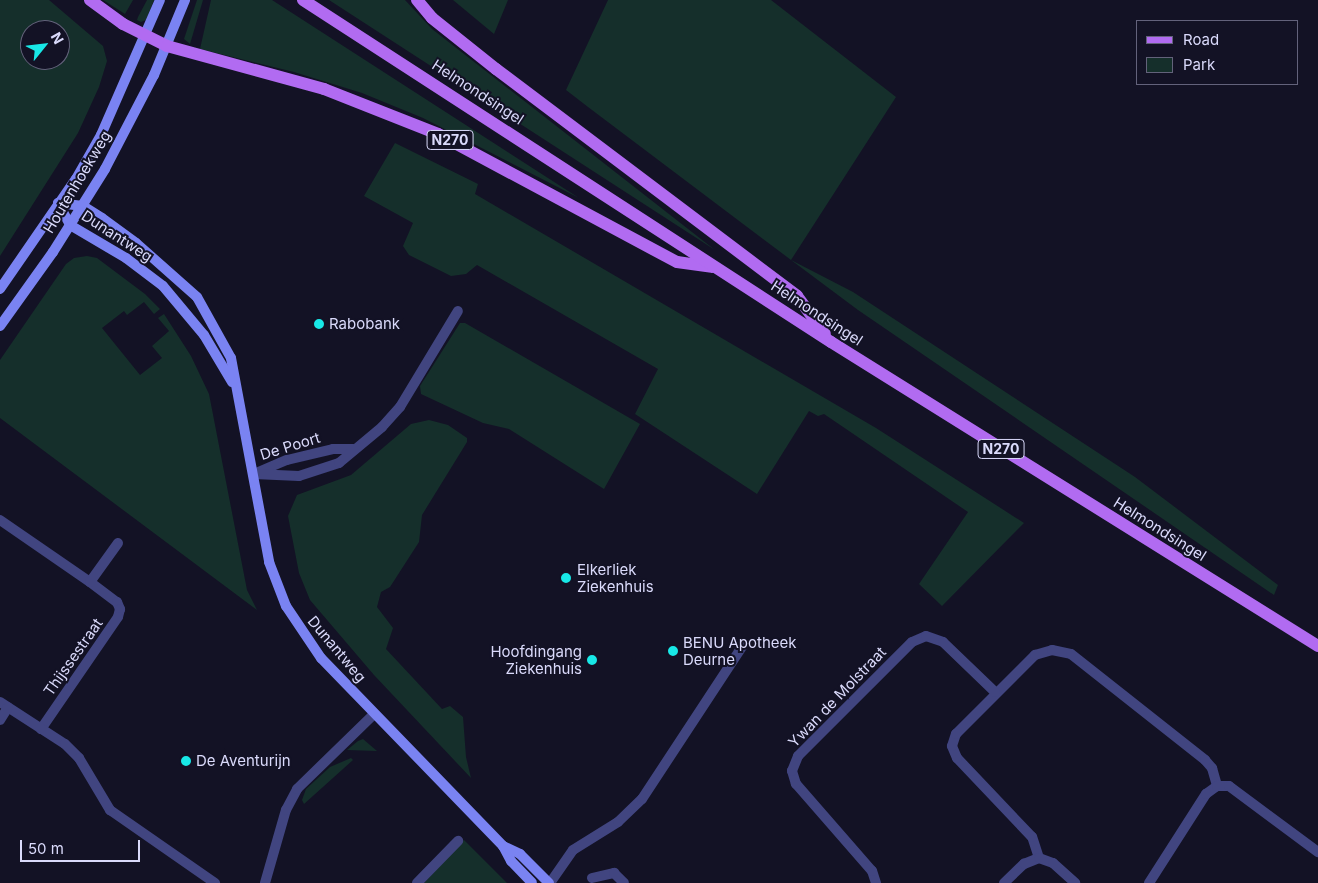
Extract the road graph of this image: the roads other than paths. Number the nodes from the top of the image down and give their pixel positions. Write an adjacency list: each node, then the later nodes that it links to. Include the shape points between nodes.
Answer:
1 (90, 0): 6 (main road, N270)
2 (160, 0): 6 (street, Houtenhoekweg)
3 (185, 0): 7 (street, Houtenhoekweg)
4 (304, 0): 11 (main road, Helmondsingel / N270)
5 (417, 0): 15 (main road, N270, via 432,18 504,75 797,296)
6 (145, 37): 7 (main road, N270); 8 (street, Houtenhoekweg, via 101,136)
7 (167, 46): 9 (street, Houtenhoekweg, via 118,145); 11 (main road, N270, via 324,89 374,107 438,134 677,262)
8 (58, 203): 9 (street, Dunantweg); 10 (street, Dunantweg); 12 (street, Houtenhoekweg)
9 (83, 206): 10 (street, Houtenhoekweg); 16 (street, Dunantweg, via 136,243 197,297 231,358)
10 (70, 225): 14 (street, Houtenhoekweg); 16 (street, Dunantweg, via 126,258 163,286 204,335)
11 (717, 268): 15 (main road, Helmondsingel / N270)
12 (0, 289)
13 (458, 311): 17 (street, De Poort, via 400,407 375,433)
14 (0, 326)
15 (831, 342): 23 (main road, Helmondsingel / N270)
16 (237, 389): 18 (street, Dunantweg)
17 (353, 449): 18 (street, De Poort, via 333,449 287,460); 18 (street, De Poort, via 339,464 299,476)
18 (254, 474): 26 (street, Dunantweg, via 268,562 286,606 321,658)
19 (0, 520): 21 (street, Thijssestraat)
20 (118, 543): 21 (street)
21 (90, 582): 28 (street, Thijssestraat, via 117,602 118,617)
22 (743, 645): 39 (street, Dunantweg, via 642,799 618,822 573,850)
23 (1318, 646)
24 (995, 692): 29 (street, via 1035,655 1052,650 1071,654 1205,760 1212,768); 33 (street, via 956,734 952,746 957,758 1032,836); 41 (street, Ywan de Molstraat, via 943,642 926,636 912,642 798,756 792,771 796,784 872,871)
25 (4, 704): 27 (street); 28 (street)
26 (374, 714): 31 (street, Dunantweg); 36 (street, via 297,789 286,810)
27 (0, 720)
28 (41, 729): 35 (street, via 65,744 79,758 110,810)
29 (1217, 786): 32 (street, via 1229,786); 44 (street, via 1206,794)
30 (458, 841): 37 (street)
31 (503, 846): 38 (street, Dunantweg, via 511,861); 39 (street, Dunantweg, via 520,854)
32 (1318, 852)
33 (1039, 858): 42 (street, via 1024,864); 43 (street, via 1053,863)
34 (592, 878): 40 (street, via 614,873)
35 (215, 883)
36 (265, 883)
37 (417, 883)
38 (532, 883)
39 (549, 883)
40 (624, 883)
41 (876, 883)
42 (1004, 883)
43 (1075, 883)
44 (1149, 883)

